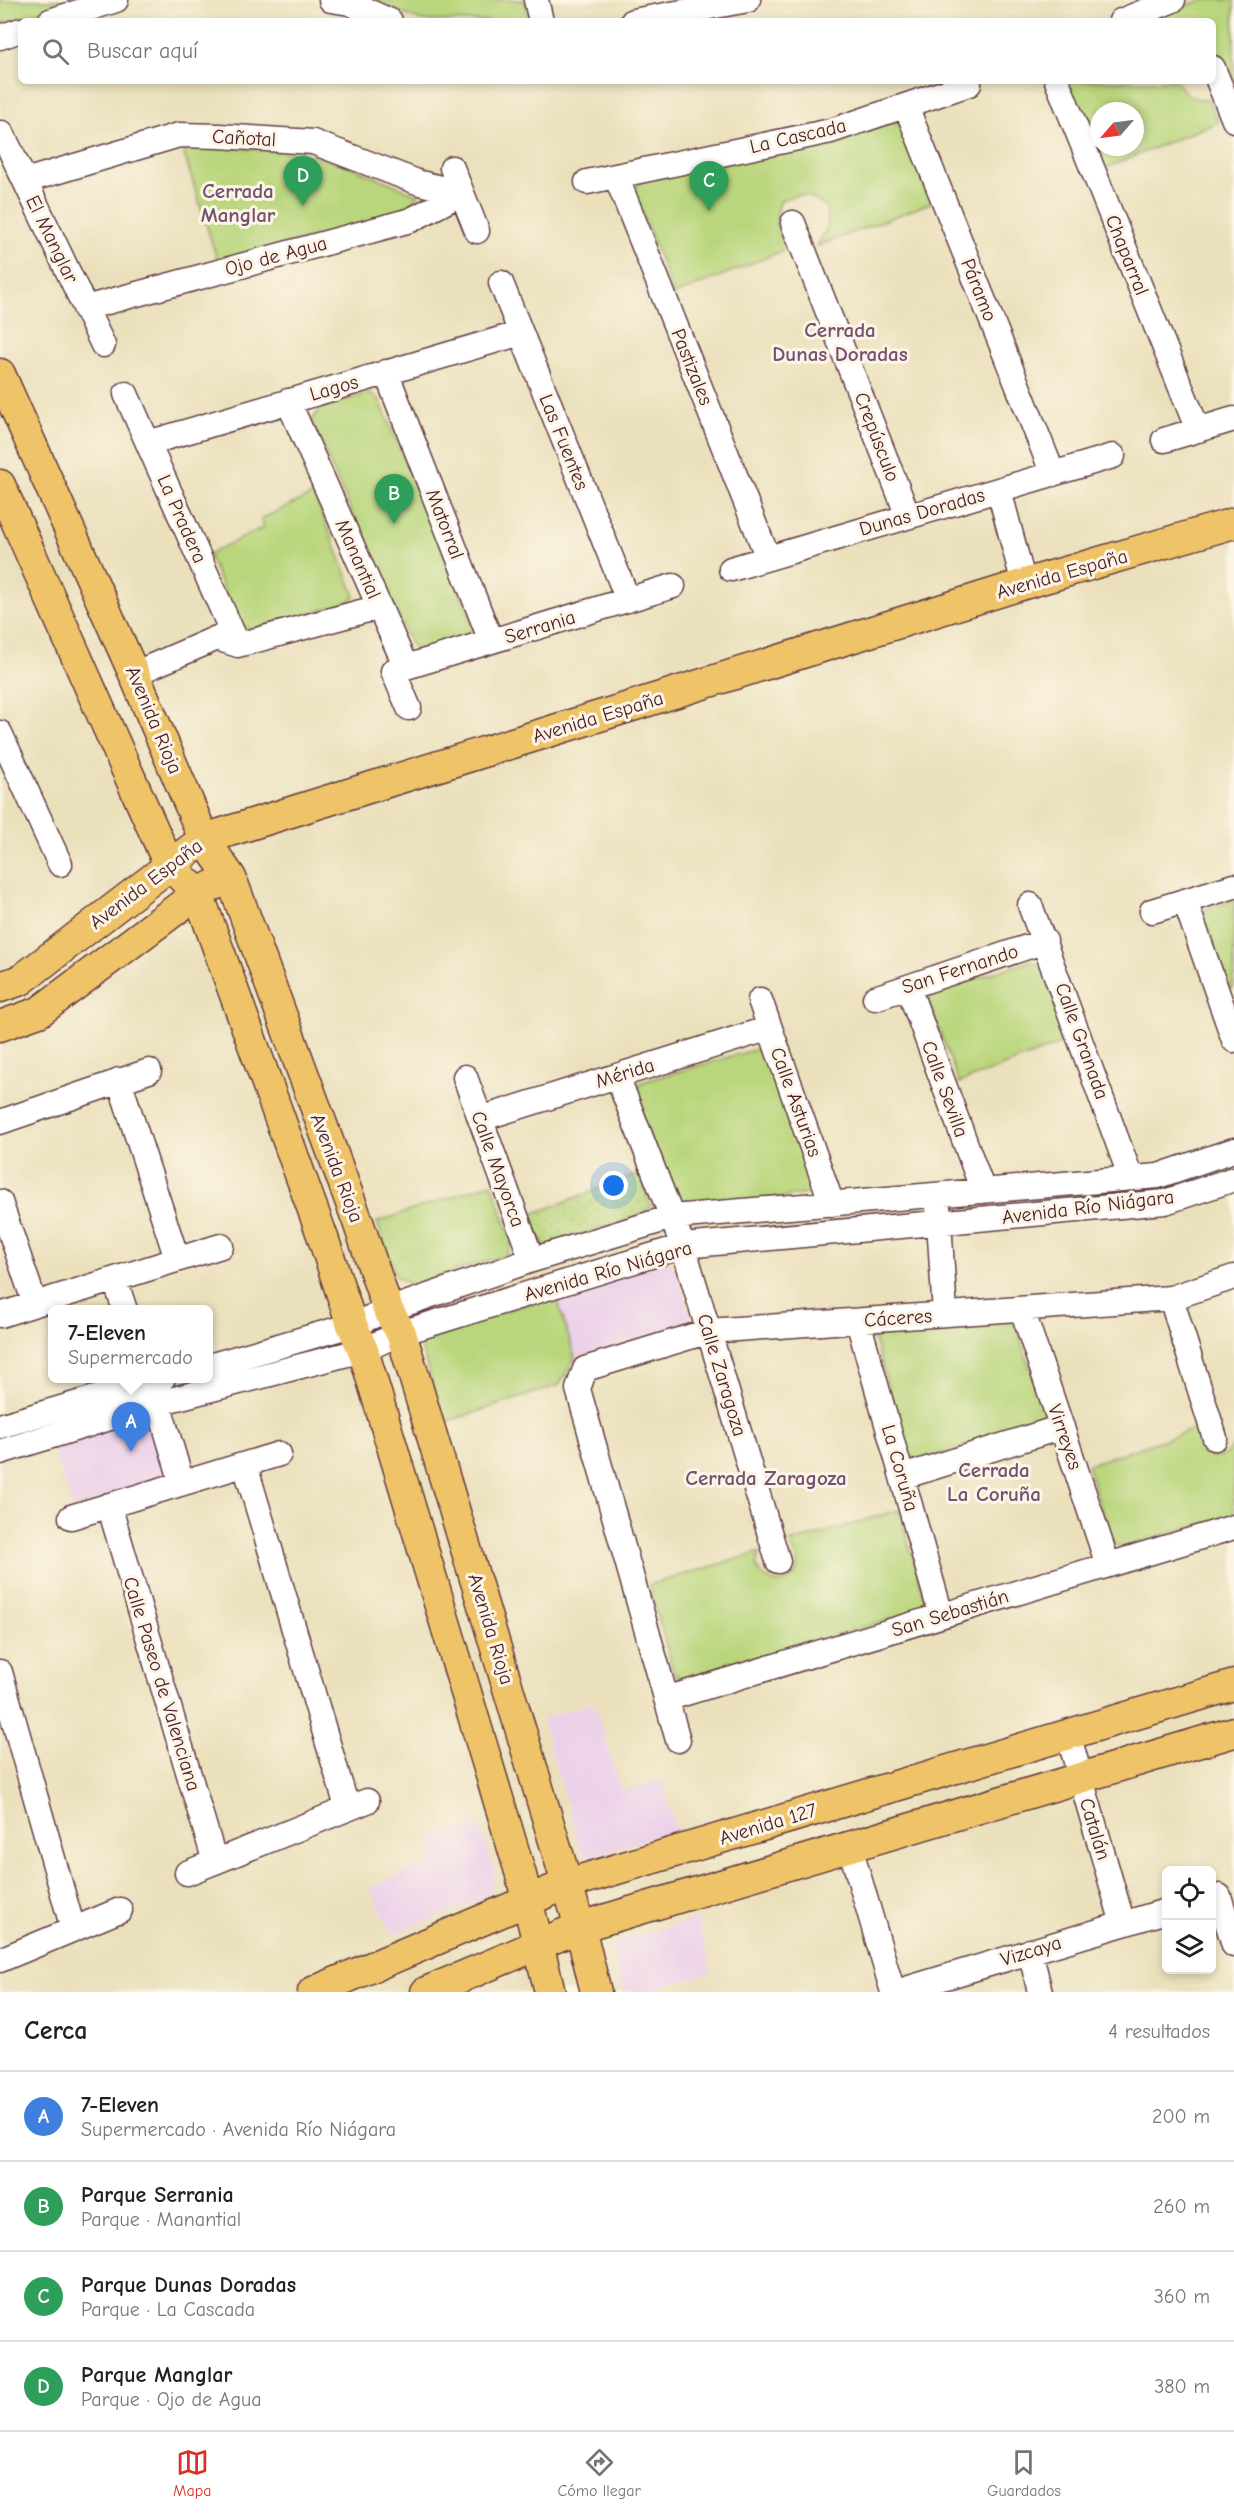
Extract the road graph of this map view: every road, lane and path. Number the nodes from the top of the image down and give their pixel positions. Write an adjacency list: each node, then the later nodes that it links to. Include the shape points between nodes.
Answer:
1 (331, 0): 8 (street, via 350,3)
2 (537, 0): 9 (street)
3 (748, 0): 6 (street)
4 (1173, 0): 11 (street)
5 (106, 2): 7 (street)
6 (682, 6): 10 (street)
7 (59, 18)
8 (383, 18)
9 (540, 18)
10 (643, 18)
11 (1128, 18)
12 (18, 31): 13 (street)
13 (0, 37)
14 (1216, 75): 18 (street)
15 (969, 84): 17 (street, La Cascada)
16 (1058, 84): 36 (street, Chaparral)
17 (906, 106): 21 (street, La Cascada, via 831,131); 40 (street, Páramo)
18 (1234, 120)
19 (1, 133): 22 (street, El Manglar)
20 (452, 168): 24 (street)
21 (616, 176): 23 (street, La Cascada); 45 (street, Pastizales)
22 (25, 182): 24 (street, Cañotal, via 179,135 219,136 313,142 420,183); 28 (street, El Manglar)
23 (587, 182)
24 (462, 193): 26 (street); 28 (street, Ojo de Agua, via 411,220)
25 (793, 222): 43 (street, Crepúsculo)
26 (477, 231)
27 (501, 283): 29 (street, Las Fuentes)
28 (85, 308): 30 (street, El Manglar)
29 (521, 333): 31 (street, Lagos); 49 (street, Las Fuentes)
30 (103, 345)
31 (386, 372): 34 (street, Lagos); 51 (street, Matorral)
32 (4, 392): 54 (main road, Avenida Rioja)
33 (126, 393): 38 (street, La Pradera)
34 (288, 401): 38 (street, Lagos); 50 (street, Manantial)
35 (1234, 419): 36 (street)
36 (1198, 430): 37 (street)
37 (1164, 440)
38 (148, 443): 52 (street, La Pradera)
39 (1113, 456): 40 (street, Dunas Doradas)
40 (1053, 474): 42 (street, Dunas Doradas)
41 (0, 485): 59 (main road, Avenida Rioja)
42 (999, 490): 43 (street, Dunas Doradas); 47 (street)
43 (908, 516): 45 (street, Dunas Doradas)
44 (1234, 524): 47 (main road, Avenida España)
45 (768, 558): 46 (street, Dunas Doradas)
46 (731, 569)
47 (1024, 584): 57 (main road, Avenida España)
48 (673, 586): 49 (street, Serrania)
49 (628, 600): 51 (street, Serrania)
50 (380, 607): 52 (street); 53 (street, Manantial)
51 (491, 641): 53 (street, Serrania)
52 (238, 645): 54 (street, via 217,638)
53 (406, 667): 55 (street, via 393,671)
54 (134, 674): 57 (main road, Avenida Rioja)
55 (409, 708)
56 (0, 733): 58 (street)
57 (204, 839): 59 (main road, Avenida España); 60 (main road, Avenida Rioja)
58 (60, 864)
59 (169, 866): 62 (main road, Avenida Rioja); 67 (main road, Avenida España, via 21,980)
60 (231, 878): 62 (main road, Avenida España); 80 (main road, Avenida Rioja)
61 (1234, 886): 63 (street)
62 (198, 893): 71 (main road, Avenida España, via 39,1012); 82 (main road, Avenida Rioja)
63 (1185, 901): 65 (street); 73 (street)
64 (1030, 904): 66 (street, Calle Granada)
65 (1152, 911)
66 (1045, 941): 68 (street, San Fernando); 83 (street, Calle Granada)
67 (0, 987)
68 (908, 987): 69 (street, San Fernando); 85 (street, Calle Sevilla)
69 (875, 998)
70 (760, 1000): 72 (street, Calle Asturias)
71 (0, 1026)
72 (770, 1028): 75 (street, Mérida); 88 (street, Calle Asturias)
73 (1234, 1040)
74 (149, 1071): 77 (street)
75 (617, 1076): 78 (street, Mérida); 89 (street, Calle Zaragoza)
76 (465, 1077): 78 (street, Calle Mayorca)
77 (119, 1080): 79 (street); 95 (street)
78 (480, 1119): 96 (street, Calle Mayorca)
79 (0, 1122)
80 (328, 1145): 82 (main road); 90 (main road, Avenida Rioja)
81 (1234, 1150): 83 (street, Avenida Río Niágara, via 1158,1176)
82 (294, 1159): 92 (main road, Avenida Rioja)
83 (1131, 1178): 85 (street, Avenida Río Niágara)
84 (1234, 1179): 91 (street, Avenida Río Niágara, via 1165,1202)
85 (983, 1191): 86 (street, Avenida Río Niágara)
86 (938, 1195): 88 (street, Avenida Río Niágara); 91 (street)
87 (0, 1202): 100 (street)
88 (832, 1204): 89 (street, Avenida Río Niágara)
89 (672, 1217): 94 (street, Calle Zaragoza); 96 (street, Avenida Río Niágara)
90 (358, 1222): 92 (main road); 105 (main road, Avenida Rioja)
91 (939, 1222): 94 (street, Avenida Río Niágara); 103 (street)
92 (322, 1235): 108 (main road, Avenida Rioja)
93 (221, 1246): 95 (street)
94 (683, 1246): 105 (street, Avenida Río Niágara); 107 (street, Calle Zaragoza)
95 (177, 1259): 98 (street)
96 (532, 1260): 105 (street, Avenida Río Niágara)
97 (1234, 1277): 99 (street, Cáceres)
98 (115, 1280): 100 (street); 101 (street)
99 (1171, 1298): 102 (street, Cáceres); 114 (street)
100 (35, 1304): 104 (street)
101 (123, 1305)
102 (1022, 1309): 103 (street, Cáceres); 113 (street, Virreyes)
103 (945, 1314): 106 (street, Cáceres)
104 (0, 1315)
105 (394, 1321): 108 (street, Avenida Río Niágara); 136 (main road, Avenida Rioja)
106 (858, 1321): 107 (street, Cáceres); 118 (street, La Coruña)
107 (709, 1331): 123 (street, Calle Zaragoza); 128 (street, Cáceres, via 585,1369 578,1389)
108 (358, 1338): 109 (street, Avenida Río Niágara); 110 (street, Avenida Río Niágara); 138 (main road, Avenida Rioja)
109 (213, 1364)
110 (213, 1372)
111 (154, 1386): 112 (street, Avenida Río Niágara); 115 (street, Avenida Río Niágara); 119 (street)
112 (0, 1426)
113 (1062, 1427): 118 (street); 124 (street, Virreyes)
114 (1215, 1438)
115 (0, 1452)
116 (279, 1454): 117 (street)
117 (245, 1464): 119 (street); 134 (street, via 357,1804)
118 (902, 1477): 125 (street, La Coruña)
119 (182, 1483): 120 (street)
120 (109, 1505): 121 (street); 134 (street, Calle Paseo de Valenciana)
121 (71, 1517)
122 (1234, 1527): 124 (street, San Sebastián)
123 (778, 1561)
124 (1108, 1565): 125 (street, San Sebastián)
125 (941, 1615): 128 (street, San Sebastián)
126 (0, 1672): 143 (street)
127 (1234, 1685): 130 (main road, Avenida 127)
128 (666, 1699): 131 (street)
129 (1234, 1732): 132 (main road)
130 (1068, 1734): 132 (street, Catalán); 136 (main road, Avenida 127)
131 (678, 1740)
132 (1080, 1778): 133 (main road); 141 (street, Catalán)
133 (850, 1847): 142 (main road); 152 (street)
134 (215, 1862): 135 (street)
135 (188, 1873)
136 (567, 1884): 138 (main road, Avenida 127); 142 (main road, Avenida Rioja)
137 (1222, 1895): 145 (street)
138 (528, 1900): 144 (main road, Avenida Rioja); 148 (main road, Avenida 127)
139 (120, 1910): 143 (street)
140 (1162, 1912): 141 (street, Vizcaya)
141 (1123, 1924): 146 (street, Vizcaya)
142 (580, 1927): 144 (main road); 151 (main road, Avenida Rioja)
143 (73, 1929): 147 (street)
144 (539, 1944): 149 (main road); 150 (main road, Avenida Rioja)
145 (1234, 1945)
146 (1030, 1952): 152 (street, Vizcaya); 153 (street)
147 (0, 1960)
148 (313, 1992)
149 (426, 1992)
150 (550, 1992)
151 (596, 1992)
152 (895, 1992)
153 (1040, 1992)

